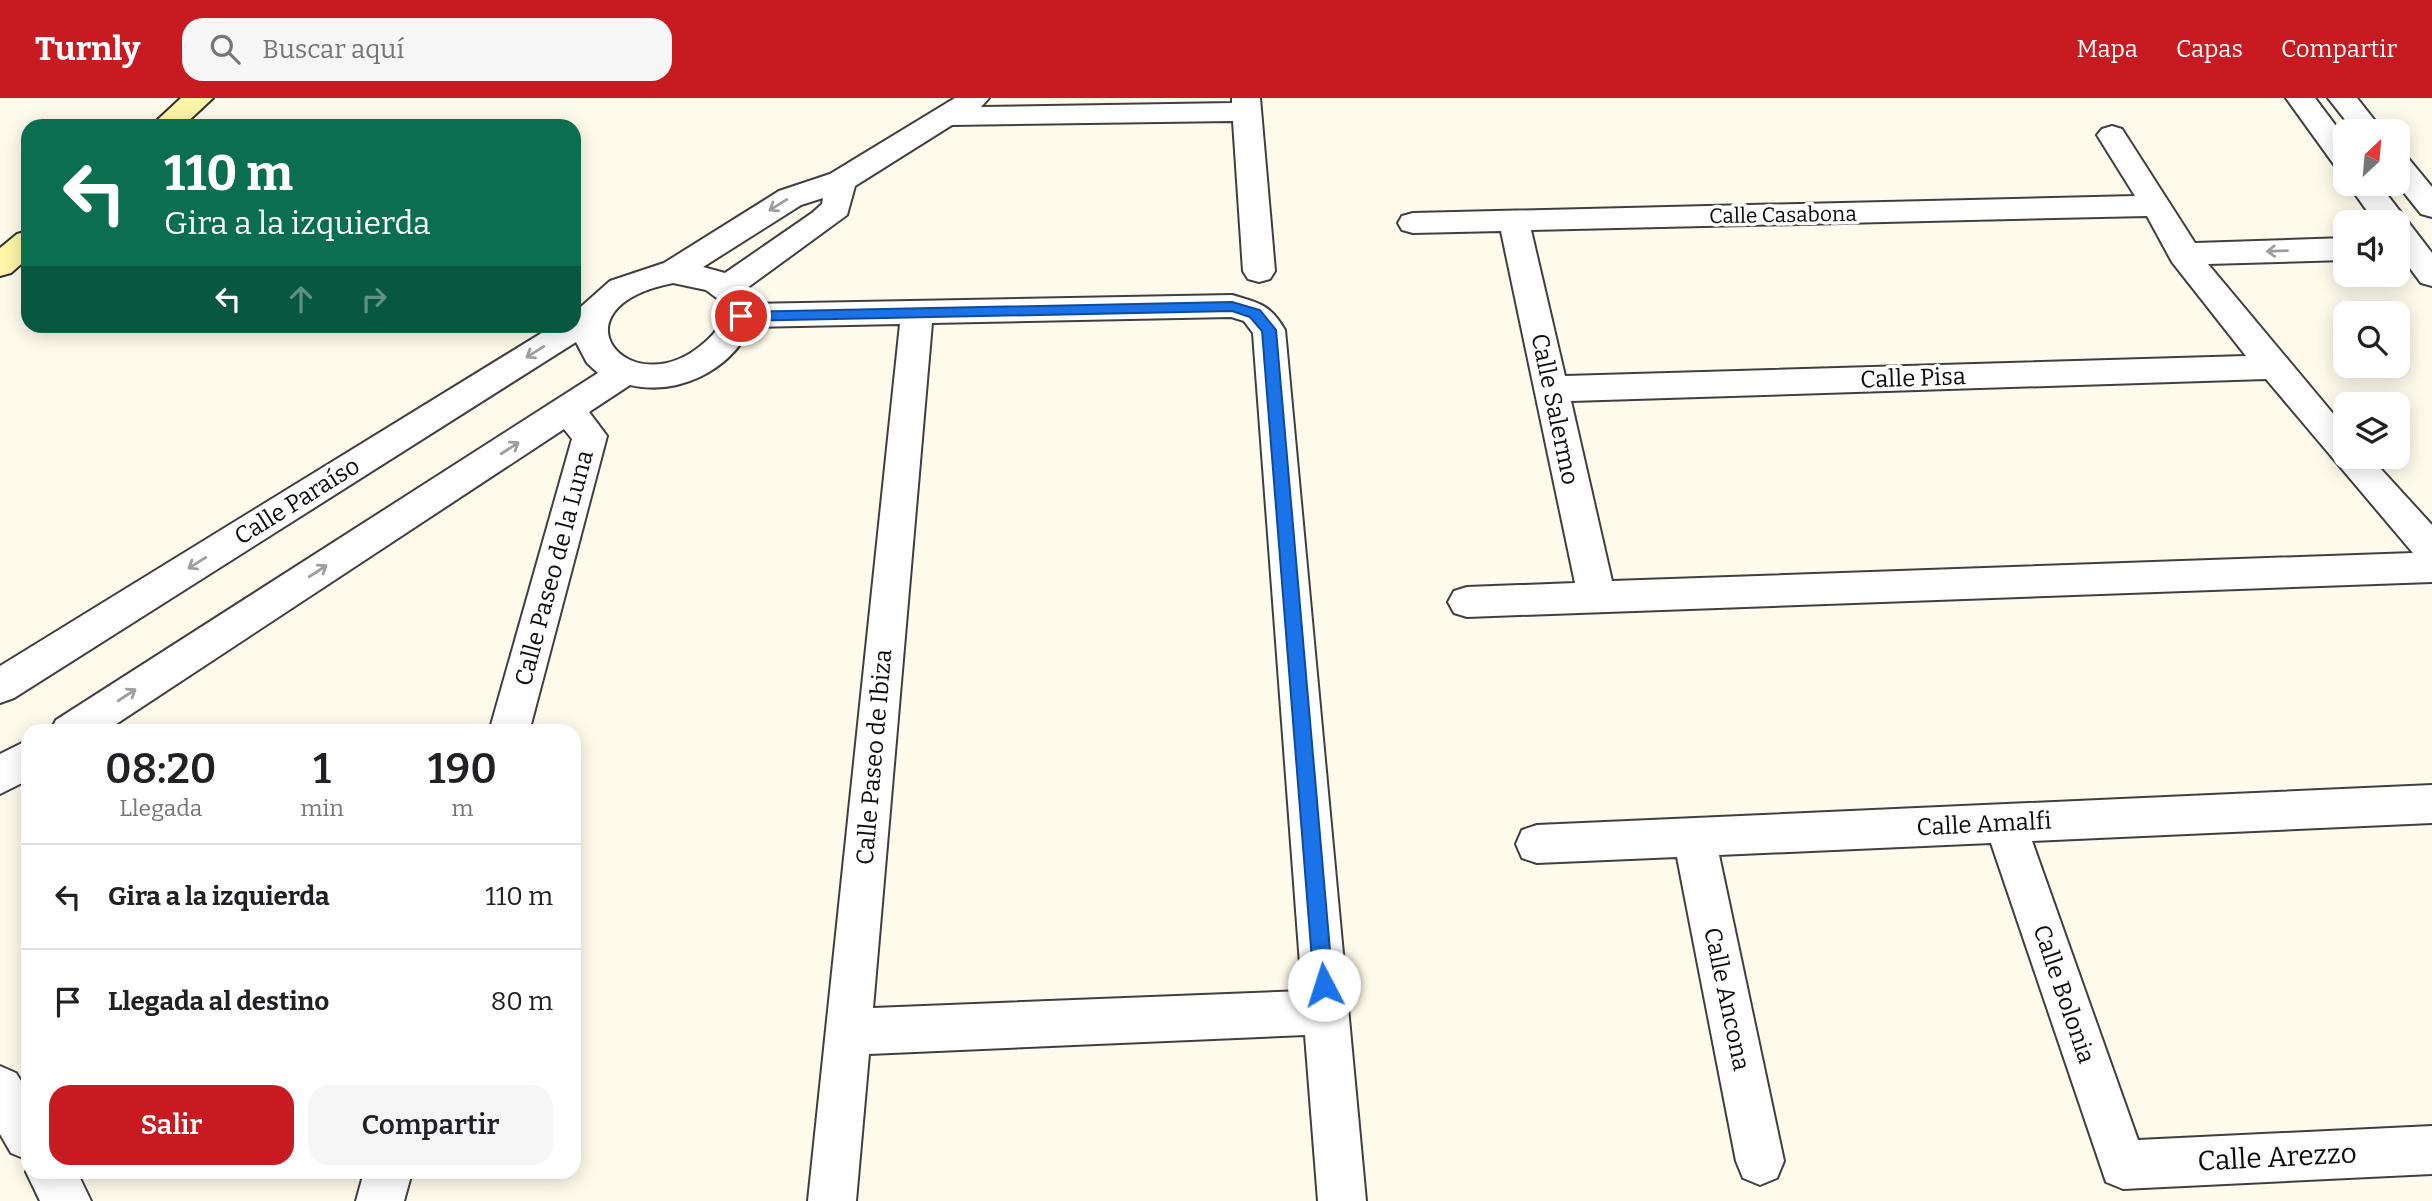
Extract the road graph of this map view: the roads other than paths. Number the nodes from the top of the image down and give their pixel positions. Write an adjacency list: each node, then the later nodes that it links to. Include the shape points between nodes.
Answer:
1 (199, 98): 7 (main road)
2 (975, 98): 6 (street, Calle Paraíso)
3 (2300, 98): 10 (street)
4 (2342, 98): 8 (street)
5 (1246, 105): 6 (street); 23 (street)
6 (946, 116): 12 (street, Calle Paraíso)
7 (174, 119)
8 (2359, 119)
9 (2112, 135): 13 (street)
10 (2333, 143)
11 (2410, 180): 14 (street)
12 (841, 181): 17 (street, Calle Paraíso, one-way to 17, via 790,198); 21 (street, via 836,208)
13 (2153, 206): 15 (street, Calle Casabona); 20 (street)
14 (2432, 207)
15 (1514, 221): 16 (street, Calle Casabona); 35 (street, Calle Salermo)
16 (1413, 223)
17 (734, 233): 21 (street); 24 (street, Calle Paraíso)
18 (21, 247): 22 (main road)
19 (2333, 249): 20 (street, one-way to 20)
20 (2183, 254): 26 (street)
21 (771, 257): 27 (street)
22 (0, 265)
23 (1259, 271)
24 (673, 272): 27 (street, Calle Paraíso, via 704,274); 29 (street, Calle Paraíso, via 640,279 612,295)
25 (2333, 275): 26 (street)
26 (2202, 280): 33 (street)
27 (728, 286): 30 (street, via 738,300)
28 (916, 313): 30 (street); 52 (street, via 1232,306 1255,313 1269,330); 53 (street, Calle Paseo de Ibiza)
29 (593, 316): 31 (street, Calle Paraíso, one-way to 31); 34 (street, via 589,340 599,360)
30 (741, 316): 34 (street, via 733,337 704,361 653,376)
31 (581, 323)
32 (566, 333): 43 (street, Calle Paraíso, one-way to 43)
33 (2275, 368): 35 (street, Calle Pisa); 37 (street)
34 (624, 373): 36 (street)
35 (1551, 389): 41 (street, Calle Salermo)
36 (568, 411): 44 (street, one-way to 36); 45 (street, Calle Paseo de la Luna, via 590,436)
37 (2333, 438)
38 (2360, 469): 39 (street)
39 (2432, 549)
40 (2432, 567): 41 (street)
41 (1597, 597): 42 (street)
42 (1467, 602)
43 (0, 686)
44 (82, 724)
45 (511, 724)
46 (21, 762): 47 (street)
47 (0, 776)
48 (2432, 804): 49 (street, Calle Amalfi)
49 (2005, 823): 50 (street, Calle Amalfi); 58 (street, Calle Bolonia)
50 (1694, 838): 51 (street, Calle Amalfi); 57 (street, Calle Ancona)
51 (1537, 844)
52 (1326, 1012): 53 (street); 64 (street)
53 (848, 1032): 63 (street, Calle Paseo de Ibiza)
54 (0, 1089): 55 (street)
55 (21, 1124)
56 (2432, 1150): 58 (street, Calle Arezzo)
57 (1760, 1161)
58 (2123, 1165)
59 (54, 1179): 61 (street)
60 (386, 1179): 62 (street)
61 (67, 1201)
62 (380, 1201)
63 (832, 1201)
64 (1342, 1201)

